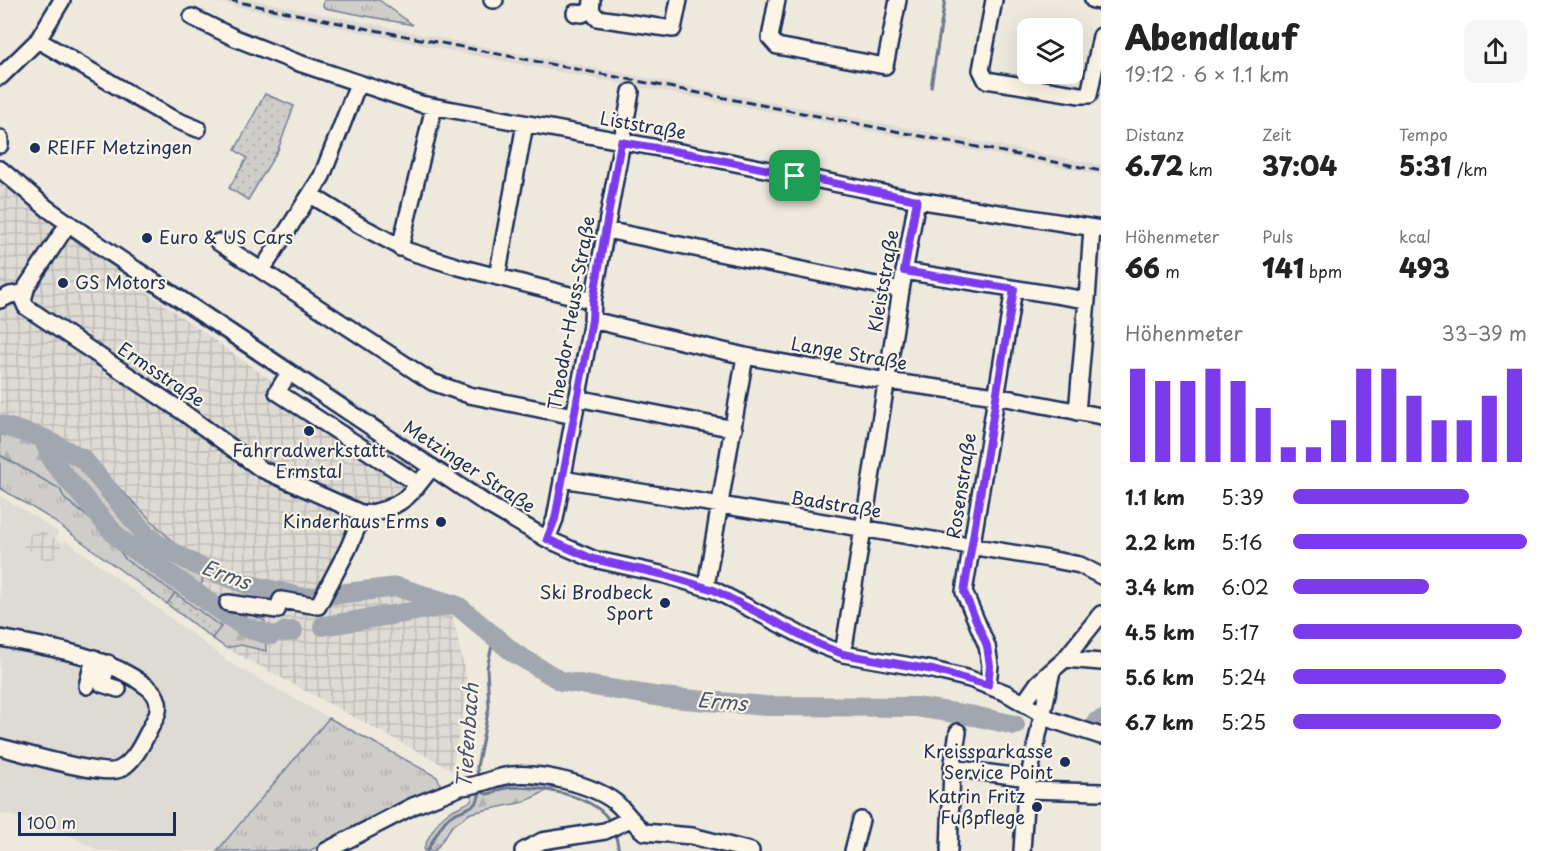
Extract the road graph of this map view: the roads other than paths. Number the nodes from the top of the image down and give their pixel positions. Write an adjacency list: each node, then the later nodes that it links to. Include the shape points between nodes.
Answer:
1 (62, 0): 12 (street)
2 (679, 0): 8 (street, via 673,29 597,18)
3 (777, 0): 4 (street, via 770,38 777,46 885,66)
4 (898, 0)
5 (994, 0): 11 (street, via 981,70 986,80 1089,95)
6 (1093, 0): 7 (street)
7 (1101, 1)
8 (592, 5): 9 (street, via 582,14)
9 (575, 13)
10 (192, 17): 14 (street, Liststraße, via 235,38)
11 (1101, 36)
12 (38, 40): 13 (street); 18 (street, via 171,118)
13 (0, 77)
14 (358, 84): 16 (street, Liststraße); 23 (street)
15 (631, 92): 20 (street, Theodor-Heuss-Straße)
16 (434, 106): 17 (street, Liststraße); 29 (street)
17 (525, 124): 20 (street, Liststraße); 32 (street)
18 (198, 129)
19 (0, 138): 21 (street)
20 (621, 142): 24 (street, Liststraße); 27 (street, Theodor-Heuss-Straße)
21 (0, 145)
22 (0, 169): 25 (street, Metzinger Straße)
23 (311, 195): 29 (street); 30 (street)
24 (917, 200): 26 (street, Liststraße); 31 (street, Kleiststraße)
25 (68, 224): 35 (street); 41 (street, Metzinger Straße)
26 (1096, 228): 37 (street)
27 (606, 230): 34 (street); 38 (street, Theodor-Heuss-Straße)
28 (218, 242): 30 (street)
29 (400, 248): 32 (street)
30 (262, 270): 46 (street, via 432,382 469,395)
31 (904, 271): 33 (street); 34 (street, Kleiststraße)
32 (497, 277): 38 (street)
33 (1014, 289): 37 (street); 43 (street, Rosenstraße)
34 (901, 290): 42 (street, Kleiststraße)
35 (24, 293): 36 (street); 53 (street, Ermsstraße, via 26,307 261,469)
36 (0, 300)
37 (1088, 300): 45 (street)
38 (593, 301): 39 (street, Theodor-Heuss-Straße)
39 (592, 320): 40 (street, Lange Straße); 44 (street, Theodor-Heuss-Straße)
40 (745, 356): 42 (street, Lange Straße); 48 (street)
41 (289, 373): 49 (street, Metzinger Straße); 51 (street, via 277,392)
42 (886, 381): 43 (street, Lange Straße); 54 (street, Kleiststraße)
43 (996, 396): 45 (street, Lange Straße); 56 (street, Rosenstraße)
44 (577, 398): 46 (street, Theodor-Heuss-Straße); 48 (street)
45 (1077, 412): 47 (street, Lange Straße)
46 (574, 416): 50 (street, Theodor-Heuss-Straße)
47 (1101, 416)
48 (734, 429): 52 (street)
49 (432, 467): 51 (street); 55 (street, Metzinger Straße)
50 (562, 479): 52 (street, Badstraße); 55 (street, Theodor-Heuss-Straße)
51 (418, 484): 53 (street, via 400,504 382,512)
52 (720, 506): 54 (street, Badstraße); 58 (street)
53 (363, 514): 59 (street, via 318,606 281,600 277,610)
54 (864, 530): 56 (street, Badstraße); 62 (street, Kleiststraße)
55 (547, 539): 58 (street, Metzinger Straße, via 593,559)
56 (972, 546): 57 (street, Badstraße, via 1080,566); 67 (street, Rosenstraße, via 964,592 987,646)
57 (1101, 576)
58 (706, 586): 62 (street, Metzinger Straße)
59 (228, 603)
60 (1101, 614): 63 (street)
61 (0, 638): 64 (street)
62 (843, 654): 67 (street, Metzinger Straße, via 933,670)
63 (1065, 659): 65 (street); 66 (street)
64 (101, 661): 68 (street); 69 (street, via 102,684); 74 (street, via 146,686 159,701 156,718 128,764 114,772)
65 (1101, 662)
66 (1052, 670): 70 (street); 71 (street)
67 (988, 685): 70 (street, Metzinger Straße)
68 (87, 686)
69 (118, 689)
70 (1024, 703): 71 (street, Metzinger Straße)
71 (1043, 715): 73 (street, Metzinger Straße); 76 (street)
72 (958, 732): 75 (street)
73 (1101, 736)
74 (0, 747)
75 (952, 768): 76 (street); 84 (street)
76 (1027, 784): 77 (street); 85 (street)
77 (1101, 792)
78 (861, 820): 83 (street)
79 (626, 821): 80 (street, via 615,802 593,790 556,777 511,775 461,787 413,806); 81 (street, via 605,831 542,841); 82 (street, via 644,832 692,837)
80 (332, 849)
81 (523, 851)
82 (751, 851)
83 (853, 851)
84 (950, 851)
85 (1022, 851)

